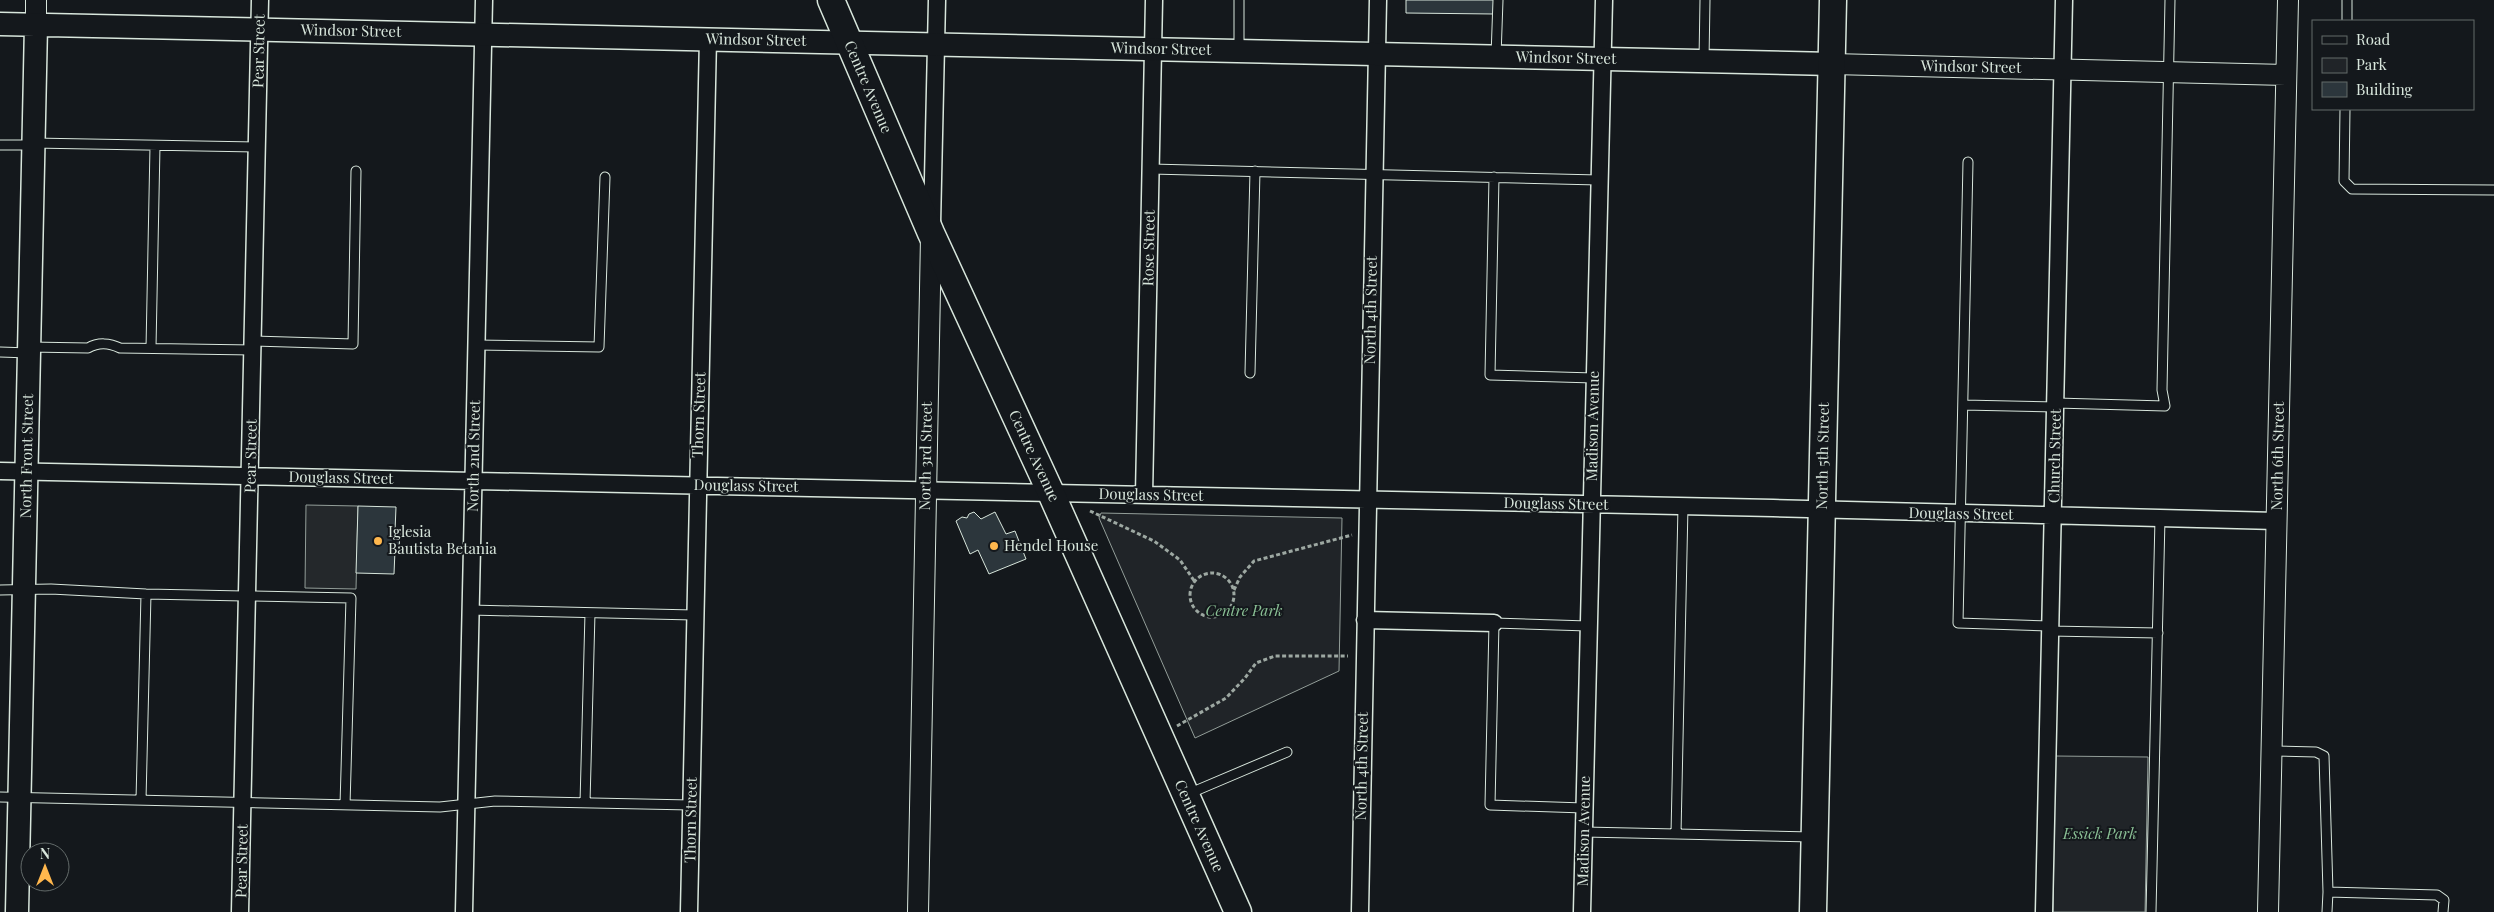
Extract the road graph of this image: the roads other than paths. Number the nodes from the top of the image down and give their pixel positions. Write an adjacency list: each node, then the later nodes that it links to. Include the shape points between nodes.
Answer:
1 (36, 0): 19 (street, North Front Street)
2 (260, 0): 20 (street, Pear Street)
3 (484, 0): 21 (street, North 2nd Street)
4 (831, 0): 23 (main road, Centre Avenue)
5 (937, 0): 24 (street, North 3rd Street)
6 (1154, 0): 25 (street, Rose Street)
7 (1238, 0): 26 (lane)
8 (1378, 0): 27 (street, North 4th Street)
9 (1498, 0): 28 (lane)
10 (1604, 0): 29 (street, Madison Avenue)
11 (1705, 0): 30 (lane)
12 (1833, 0): 31 (main road, North 5th Street)
13 (2064, 0): 32 (street, Church Street)
14 (2170, 0): 33 (lane)
15 (2288, 0): 34 (street, North 6th Street)
16 (2348, 0): 17 (lane)
17 (2347, 20)
18 (0, 24): 19 (main road, Windsor Street)
19 (36, 25): 20 (main road, Windsor Street); 36 (main road, North Front Street)
20 (259, 29): 21 (main road, Windsor Street); 39 (street, Pear Street)
21 (483, 34): 22 (main road, Windsor Street); 51 (street, North 2nd Street)
22 (708, 38): 23 (main road, Windsor Street); 63 (street, Thorn Street)
23 (849, 42): 24 (main road, Windsor Street); 49 (main road, Centre Avenue)
24 (936, 44): 25 (main road, Windsor Street); 49 (street, North 3rd Street)
25 (1154, 48): 26 (main road, Windsor Street); 41 (street, Rose Street)
26 (1239, 50): 27 (main road, Windsor Street)
27 (1377, 54): 28 (main road, Windsor Street); 44 (street, North 4th Street)
28 (1496, 56): 29 (main road, Windsor Street)
29 (1603, 58): 30 (main road, Windsor Street); 47 (street, Madison Avenue)
30 (1704, 61): 31 (main road, Windsor Street)
31 (1832, 64): 32 (street, Windsor Street); 70 (main road, North 5th Street)
32 (2062, 70): 33 (street, Windsor Street); 58 (street, Church Street)
33 (2170, 72): 34 (street, Windsor Street); 58 (lane, via 2162,390 2166,406)
34 (2286, 75): 74 (street, North 6th Street)
35 (2346, 110): 48 (lane, via 2344,181 2352,189)
36 (33, 143): 37 (lane); 38 (lane); 53 (main road, North Front Street)
37 (0, 145)
38 (155, 146): 39 (lane); 52 (lane)
39 (257, 147): 50 (street, Pear Street)
40 (1968, 162): 57 (lane)
41 (1151, 169): 43 (lane); 66 (street, Rose Street)
42 (356, 171): 50 (lane, via 353,344)
43 (1255, 172): 44 (lane); 55 (lane)
44 (1374, 174): 46 (lane); 67 (street, North 4th Street)
45 (605, 177): 51 (lane, via 599,347)
46 (1494, 177): 47 (lane); 56 (lane, via 1490,375)
47 (1599, 180): 56 (street, Madison Avenue)
48 (2494, 190)
49 (931, 234): 64 (street, North 3rd Street); 65 (main road, Centre Avenue)
50 (253, 345): 52 (lane); 61 (street, Pear Street)
51 (476, 345): 62 (street, North 2nd Street)
52 (151, 348): 53 (lane, via 95,344 88,348)
53 (29, 350): 54 (lane); 60 (main road, North Front Street)
54 (0, 352)
55 (1250, 373)
56 (1594, 378): 68 (street, Madison Avenue)
57 (1963, 405): 58 (lane); 71 (lane)
58 (2056, 405): 72 (street, Church Street)
59 (0, 470): 60 (street, Douglass Street)
60 (26, 471): 61 (street, Douglass Street); 76 (main road, North Front Street)
61 (250, 476): 62 (street, Douglass Street); 78 (street, Pear Street)
62 (473, 480): 63 (street, Douglass Street); 79 (street, North 2nd Street)
63 (696, 485): 64 (street, Douglass Street); 81 (street, Thorn Street)
64 (926, 490): 65 (street, Douglass Street); 106 (street, North 3rd Street)
65 (1052, 493): 66 (street, Douglass Street); 89 (main road, Centre Avenue)
66 (1144, 495): 67 (street, Douglass Street)
67 (1368, 500): 68 (street, Douglass Street); 82 (street, North 4th Street)
68 (1591, 505): 69 (street, Douglass Street); 84 (street, Madison Avenue)
69 (1683, 506): 70 (street, Douglass Street); 99 (lane)
70 (1822, 510): 71 (street, Douglass Street); 100 (main road, North 5th Street)
71 (1961, 514): 72 (street, Douglass Street); 85 (lane, via 1958,623)
72 (2053, 516): 73 (street, Douglass Street); 85 (street, Church Street)
73 (2160, 518): 74 (street, Douglass Street); 86 (lane)
74 (2276, 521): 87 (street, North 6th Street)
75 (0, 590): 76 (lane)
76 (24, 591): 77 (lane, via 51,588); 90 (main road, North Front Street)
77 (146, 594): 78 (lane); 91 (lane)
78 (248, 596): 92 (street, Pear Street); 94 (lane, via 351,598)
79 (470, 610): 80 (lane); 95 (street, North 2nd Street)
80 (590, 613): 81 (lane); 93 (lane)
81 (694, 615): 96 (street, Thorn Street)
82 (1365, 620): 83 (street); 108 (street, North 4th Street)
83 (1494, 623): 84 (lane); 97 (lane, via 1490,805)
84 (1588, 626): 97 (street, Madison Avenue)
85 (2050, 628): 86 (lane); 111 (street, Church Street)
86 (2158, 633): 112 (lane)
87 (2271, 751): 101 (lane, via 2316,752 2324,756); 113 (street, North 6th Street)
88 (1287, 752): 89 (lane)
89 (1186, 795): 107 (main road, Centre Avenue)
90 (10, 797): 91 (lane); 102 (main road, North Front Street)
91 (141, 800): 92 (lane)
92 (243, 802): 94 (lane); 103 (street, Pear Street)
93 (585, 803): 95 (lane, via 495,801); 96 (lane)
94 (345, 804): 95 (lane, via 440,807)
95 (466, 804): 104 (street, North 2nd Street)
96 (691, 805): 105 (street, Thorn Street)
97 (1584, 808): 98 (street, Madison Avenue)
98 (1584, 832): 99 (lane); 109 (street, Madison Avenue)
99 (1676, 834): 100 (lane)
100 (1815, 837): 110 (main road, North 5th Street)
101 (2328, 892): 114 (lane); 115 (lane, via 2437,895 2444,900)
102 (17, 912)
103 (240, 912)
104 (464, 912)
105 (689, 912)
106 (918, 912)
107 (1238, 912)
108 (1360, 912)
109 (1582, 912)
110 (1813, 912)
111 (2044, 912)
112 (2151, 912)
113 (2268, 912)
114 (2327, 912)
115 (2443, 912)

